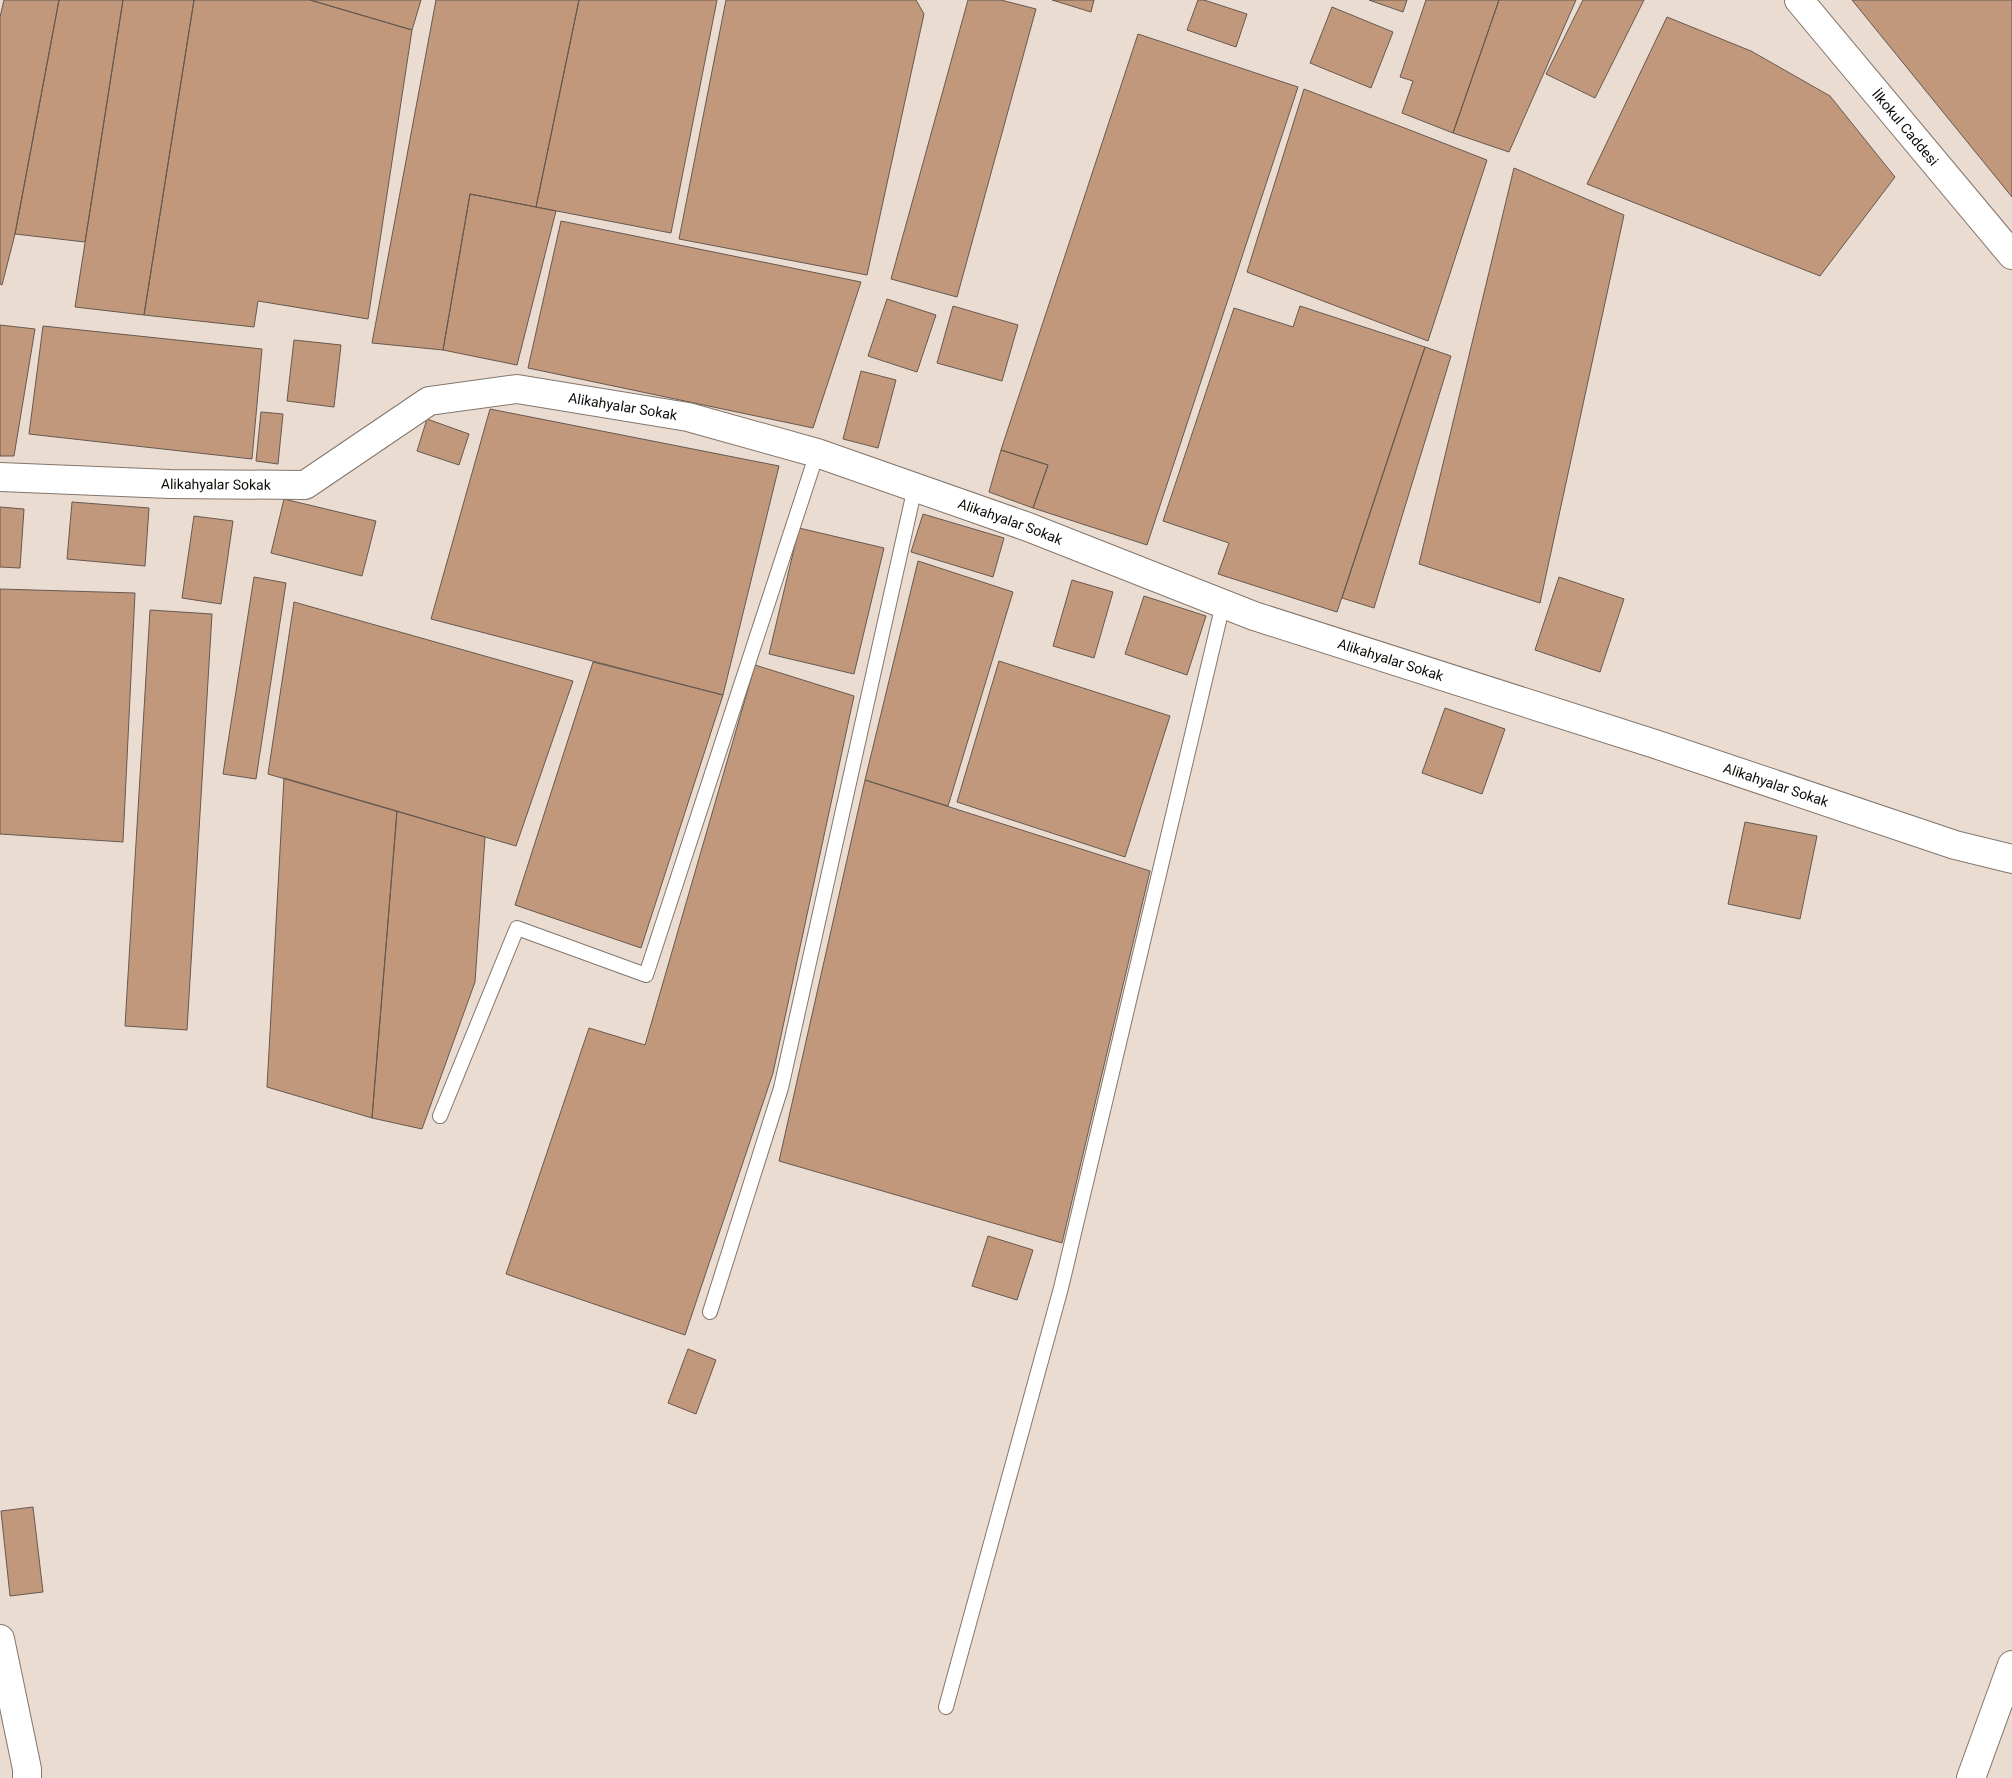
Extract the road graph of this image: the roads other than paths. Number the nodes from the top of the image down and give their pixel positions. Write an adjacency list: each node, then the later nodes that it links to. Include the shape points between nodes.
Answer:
1 (1799, 0): 2 (street, İlkokul Caddesi)
2 (2012, 256)
3 (817, 454): 4 (street, Alikahyalar Sokak, via 688,417 517,389 429,401 305,485 170,484); 5 (street, Alikahyalar Sokak); 8 (lane, via 646,975 517,928)
4 (0, 477)
5 (915, 488): 6 (street, Alikahyalar Sokak, via 1028,527); 9 (lane, via 780,1088)
6 (1223, 604): 7 (street, Alikahyalar Sokak, via 1955,845); 12 (lane, via 1061,1288)
7 (2012, 859)
8 (440, 1116)
9 (710, 1312)
10 (0, 1639): 13 (street)
11 (2012, 1665): 14 (street)
12 (946, 1707)
13 (27, 1778)
14 (1971, 1778)

